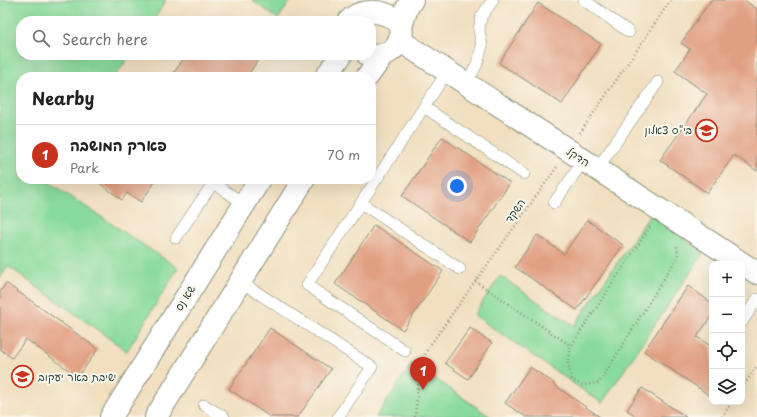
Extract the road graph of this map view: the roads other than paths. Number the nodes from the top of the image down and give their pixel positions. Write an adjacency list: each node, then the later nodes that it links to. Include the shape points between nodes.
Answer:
1 (412, 0): 7 (street)
2 (493, 0): 13 (lane, via 481,17 479,31 482,46 477,64)
3 (584, 0): 6 (lane)
4 (370, 1): 5 (street, via 360,6); 7 (street, via 387,5 396,14)
5 (351, 16)
6 (629, 32)
7 (388, 44): 10 (street); 11 (street, הדקל)
8 (338, 60): 9 (street)
9 (329, 72)
10 (370, 72)
11 (447, 72): 13 (street, הדקל); 14 (lane)
12 (658, 82): 15 (lane)
13 (466, 84): 15 (street, הדקל)
14 (424, 107): 16 (lane); 17 (lane)
15 (583, 160): 24 (lane); 28 (street, הדקל)
16 (524, 174)
17 (376, 179)
18 (212, 184): 26 (lane)
19 (215, 184): 25 (lane)
20 (257, 184): 25 (street, שא נס)
21 (301, 184): 29 (street)
22 (373, 184): 23 (lane)
23 (361, 202): 27 (lane); 32 (lane, via 307,285)
24 (554, 203)
25 (245, 204): 34 (street, שא נס)
26 (176, 238)
27 (460, 269)
28 (757, 273)
29 (241, 282): 35 (street); 37 (lane, via 372,367)
30 (757, 300): 31 (lane)
31 (745, 318)
32 (405, 351)
33 (204, 404): 36 (lane)
34 (110, 417)
35 (156, 417)
36 (224, 417)
37 (338, 417)

